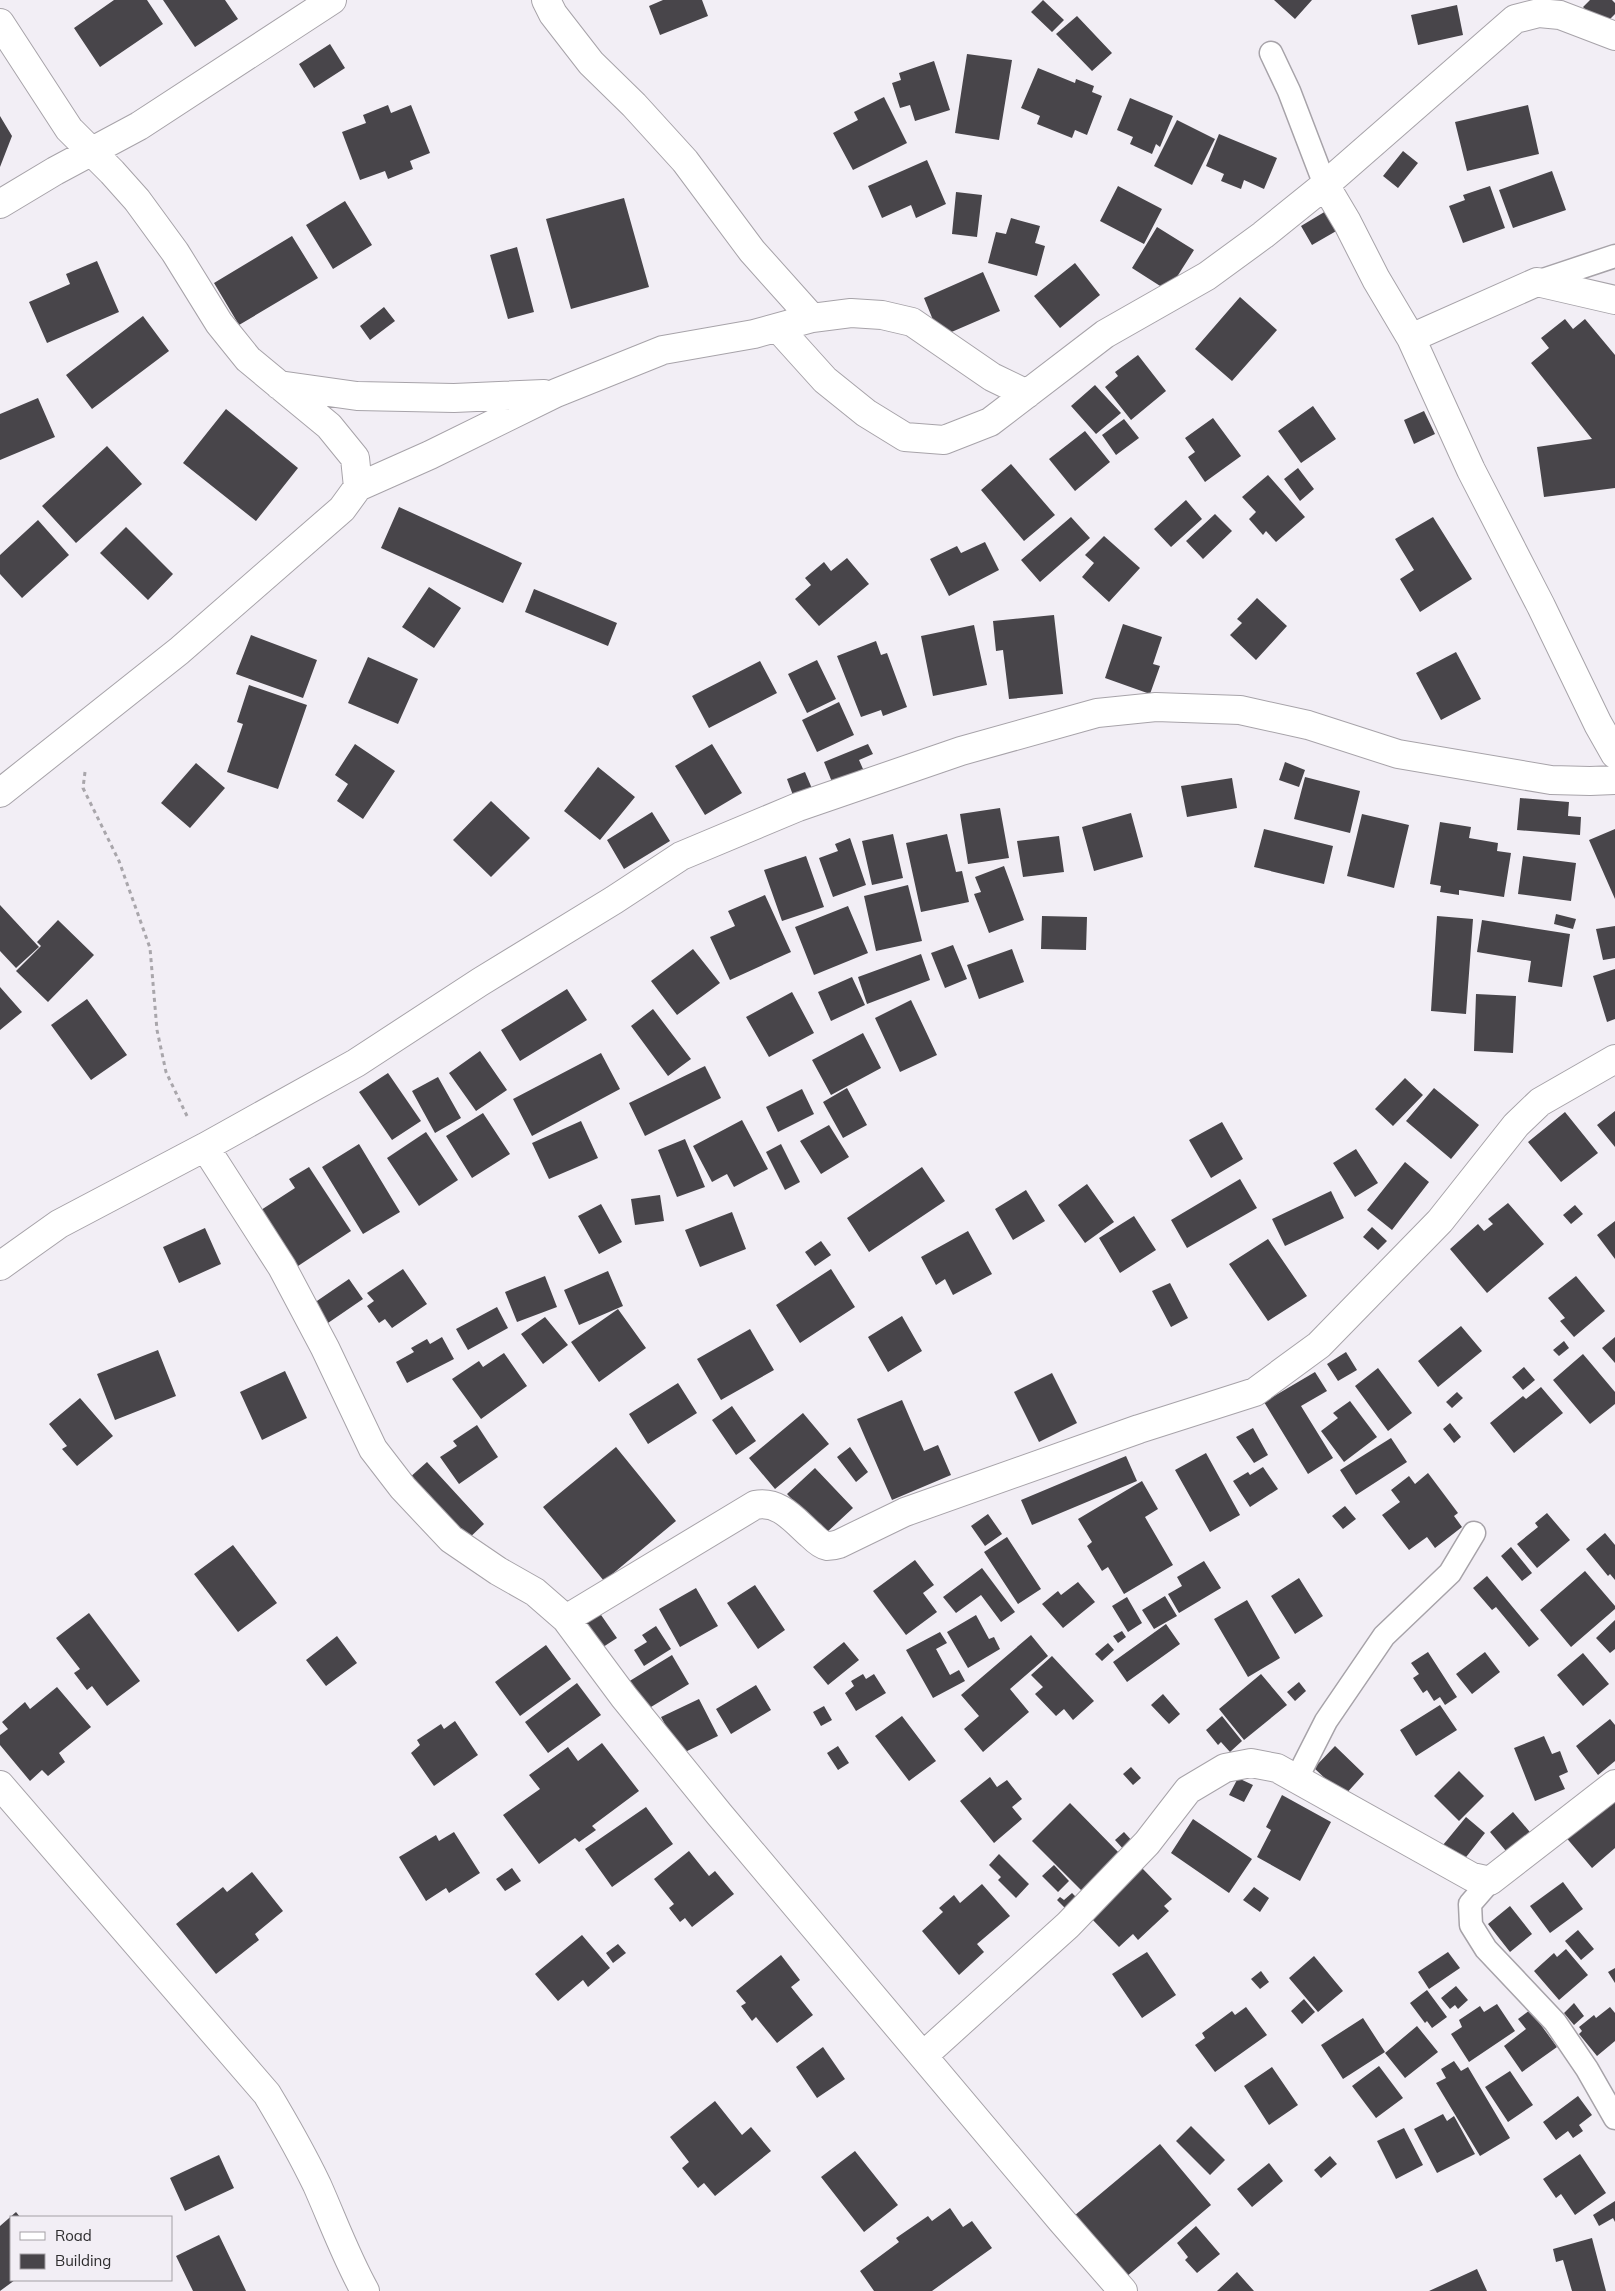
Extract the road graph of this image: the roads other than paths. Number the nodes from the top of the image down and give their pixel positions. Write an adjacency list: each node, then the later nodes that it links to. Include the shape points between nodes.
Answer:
1 (332, 0): 7 (street, via 139,126)
2 (546, 0): 13 (street, via 591,63 685,160 752,250)
3 (1541, 6): 5 (street); 8 (street, via 1515,19)
4 (0, 23): 7 (street, via 69,130)
5 (1615, 36)
6 (1271, 53): 8 (lane)
7 (91, 151): 9 (street); 16 (street, via 137,200 180,259 219,324 248,359)
8 (1325, 185): 15 (street); 18 (street, via 1207,276 1105,334)
9 (0, 204)
10 (1615, 256): 11 (lane)
11 (1537, 282): 12 (street); 15 (street)
12 (1615, 300)
13 (812, 318): 14 (street); 18 (street, via 851,313 882,315 912,322 992,376)
14 (779, 329): 17 (street, via 663,350); 18 (street, via 825,380 866,413 905,437 944,440 990,422)
15 (1411, 338): 20 (street, via 1471,470)
16 (279, 385): 17 (street, via 357,396 454,398); 19 (street, via 329,426 355,458)
17 (556, 393): 19 (street)
18 (1028, 394)
19 (358, 487): 22 (street, via 342,509 179,651)
20 (1615, 754)
21 (1615, 780): 24 (street, via 1551,780 1398,754 1308,725 1240,710 1156,707 1096,714 961,750 798,807 681,856 356,1063)
22 (0, 793)
23 (1615, 1058): 27 (street, via 1540,1102 1516,1125 1440,1221 1319,1345 1255,1392 905,1512 839,1544 827,1546 816,1540 775,1505 755,1505)
24 (205, 1147): 25 (street, via 59,1224); 27 (street, via 282,1267 373,1449 403,1488 452,1539 498,1572 535,1592)
25 (0, 1266)
26 (1474, 1533): 28 (lane, via 1450,1572 1384,1636 1326,1721)
27 (566, 1618): 32 (street, via 624,1697 713,1806)
28 (1296, 1780): 31 (street, via 1472,1877); 32 (street, via 1277,1768 1251,1763 1225,1768 1188,1790 1147,1843 1068,1925)
29 (1615, 1784): 31 (street)
30 (0, 1785): 34 (street, via 266,2094 290,2131)
31 (1490, 1881): 33 (lane, via 1470,1904 1471,1925 1486,1949 1556,2022)
32 (924, 2055): 35 (street)
33 (1615, 2118)
34 (365, 2291)
35 (1123, 2291)

